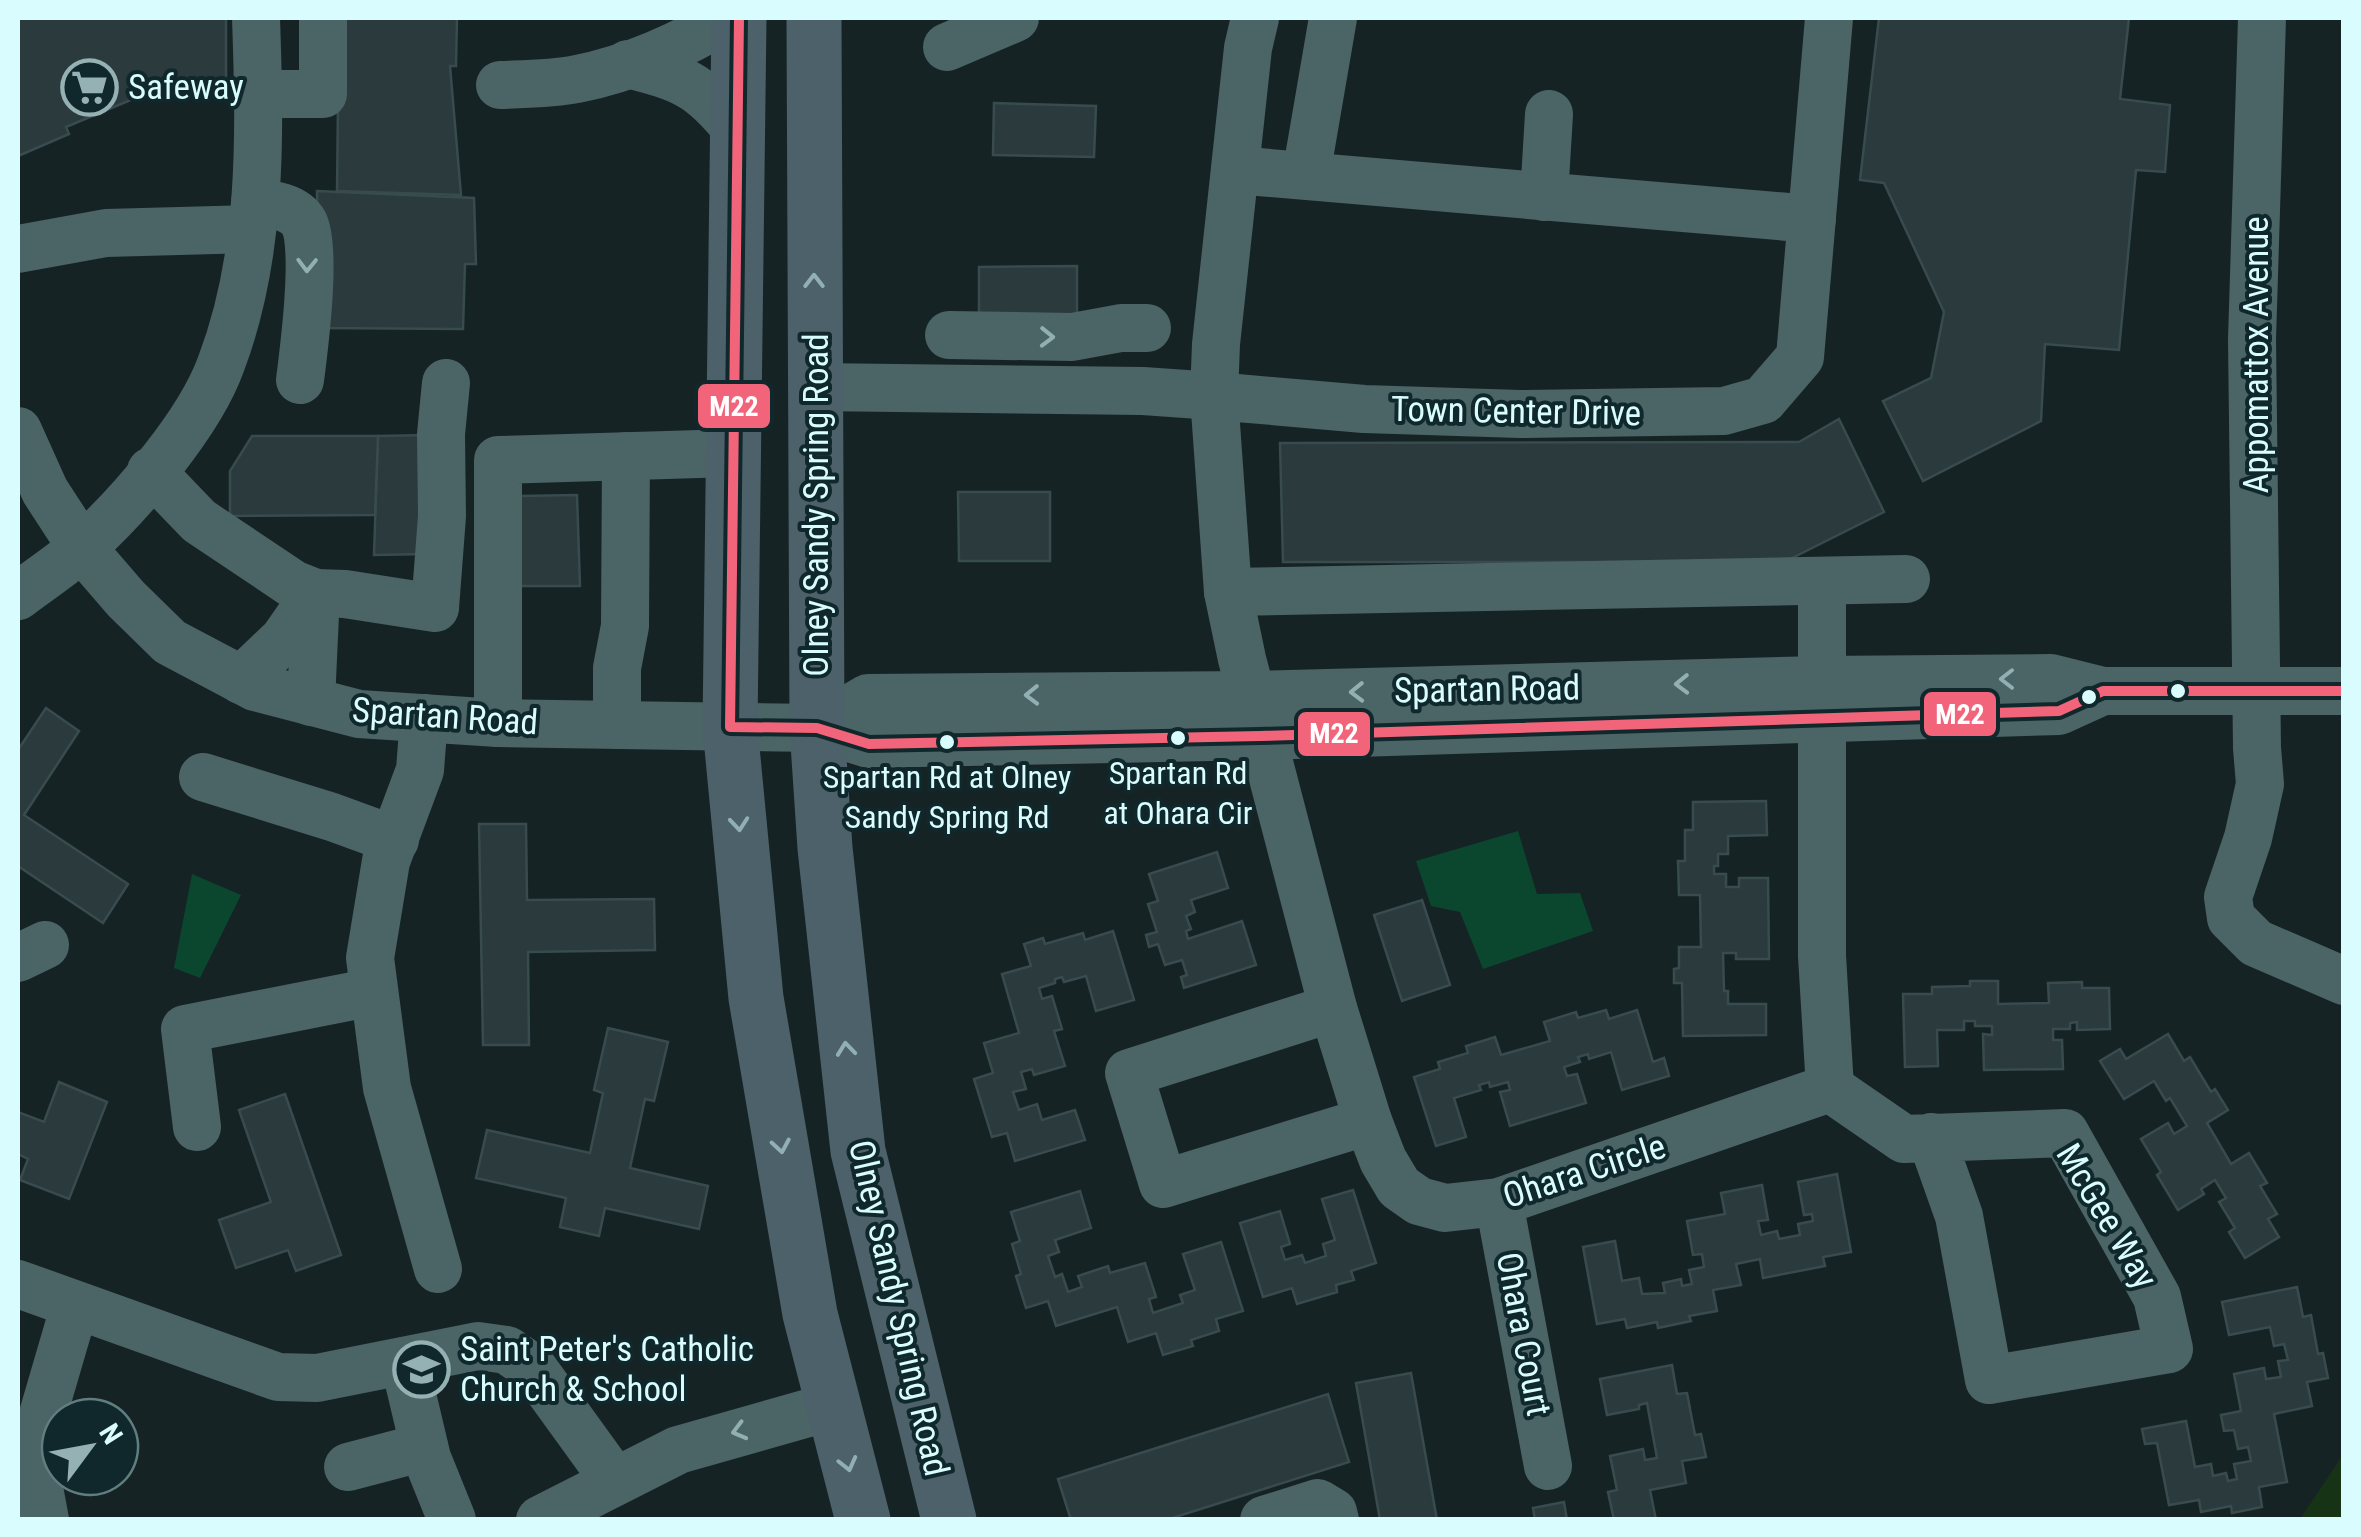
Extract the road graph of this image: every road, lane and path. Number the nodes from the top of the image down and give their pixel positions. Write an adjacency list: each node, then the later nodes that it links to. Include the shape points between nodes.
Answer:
1 (256, 18): 14 (street)
2 (323, 18): 14 (street, via 324,94)
3 (727, 18): 12 (street)
4 (739, 18): 16 (main road)
5 (814, 18): 27 (main road, Olney Sandy Spring Road, one-way to 5)
6 (1015, 18): 11 (street)
7 (1255, 18): 17 (street)
8 (1333, 18): 18 (street)
9 (1829, 18): 21 (street, Town Center Drive)
10 (2262, 18): 41 (street, Appomattox Avenue, via 2252,339)
11 (947, 47)
12 (628, 64): 13 (street, via 578,79); 16 (street, via 677,76 712,99)
13 (500, 85)
14 (259, 94): 20 (street)
15 (1549, 114): 19 (street)
16 (736, 129): 30 (main road)
17 (1235, 170): 18 (street); 28 (street)
18 (1306, 175): 19 (street)
19 (1544, 197): 21 (street)
20 (253, 216): 22 (street); 25 (street, one-way to 25, via 274,204 304,224); 32 (street, via 246,276 221,365)
21 (1812, 219): 28 (street, Town Center Drive, via 1800,357 1763,400 1724,410 1520,414)
22 (18, 249)
23 (1147, 328): 24 (street, one-way to 23, via 1072,337)
24 (949, 335)
25 (300, 380)
26 (446, 383): 37 (street, via 435,608)
27 (815, 387): 28 (street, Town Center Drive); 49 (main road, Olney Sandy Spring Road)
28 (1214, 396): 36 (street)
29 (18, 431): 33 (street, Spartan Road, via 45,491)
30 (733, 453): 31 (street); 48 (main road)
31 (626, 456): 46 (street, via 498,460); 47 (street)
32 (151, 471): 33 (street); 37 (street, via 199,521)
33 (82, 548): 38 (street); 39 (street, Spartan Road, via 170,642)
34 (1906, 579): 35 (street)
35 (1822, 582): 36 (street); 42 (street)
36 (1228, 592): 44 (street)
37 (316, 593): 39 (street, via 284,639); 43 (street)
38 (18, 596)
39 (241, 680): 43 (street, Spartan Road)
40 (2344, 691): 41 (street, Spartan Road)
41 (2257, 692): 42 (street, Spartan Road, via 2103,691 2059,711); 52 (street, Appomattox Avenue, via 2260,784 2228,897 2231,918 2256,943)
42 (1820, 698): 44 (street, Spartan Road); 55 (street)
43 (311, 702): 45 (street, Spartan Road, via 359,714)
44 (1255, 715): 49 (street, Spartan Road, via 868,698); 54 (street, Ohara Circle)
45 (424, 718): 46 (street, Spartan Road); 51 (street, via 420,770)
46 (498, 722): 47 (street, Spartan Road)
47 (617, 725): 48 (street, Spartan Road)
48 (730, 727): 49 (street, Spartan Road); 64 (main road, one-way to 64, via 756,998 810,1314)
49 (817, 728): 73 (main road, Olney Sandy Spring Road, one-way to 49, via 858,1151)
50 (202, 778): 51 (street)
51 (395, 840): 53 (street, via 373,928)
52 (2344, 981)
53 (373, 992): 57 (street, via 185,1029); 60 (street, via 387,1088)
54 (1333, 1008): 56 (street, Ohara Circle); 56 (street, via 1129,1073 1163,1184)
55 (1830, 1088): 58 (street, McGee Way, via 1904,1139); 59 (street, Ohara Circle)
56 (1368, 1120): 59 (street, Ohara Circle, via 1399,1187 1419,1201 1444,1208)
57 (197, 1127)
58 (1932, 1137): 58 (street, McGee Way, via 2065,1134 2158,1297 2169,1349 1989,1380 1959,1216)
59 (1500, 1202): 66 (street, Ohara Court)
60 (438, 1270)
61 (18, 1284): 62 (street)
62 (75, 1305): 63 (street, via 278,1377 317,1378); 69 (street, via 37,1435 34,1461)
63 (404, 1361): 65 (street); 68 (street, via 478,1346 508,1350 533,1368)
64 (833, 1406): 68 (street, one-way to 68, via 678,1450); 72 (main road, one-way to 72)
65 (424, 1447): 67 (street); 70 (street)
66 (1548, 1466)
67 (348, 1468)
68 (614, 1480): 71 (street)
69 (45, 1520)
70 (452, 1520)
71 (540, 1520)
72 (862, 1520)
73 (949, 1520)
74 (1264, 1520): 75 (street, via 1318,1503)
75 (1335, 1520)

